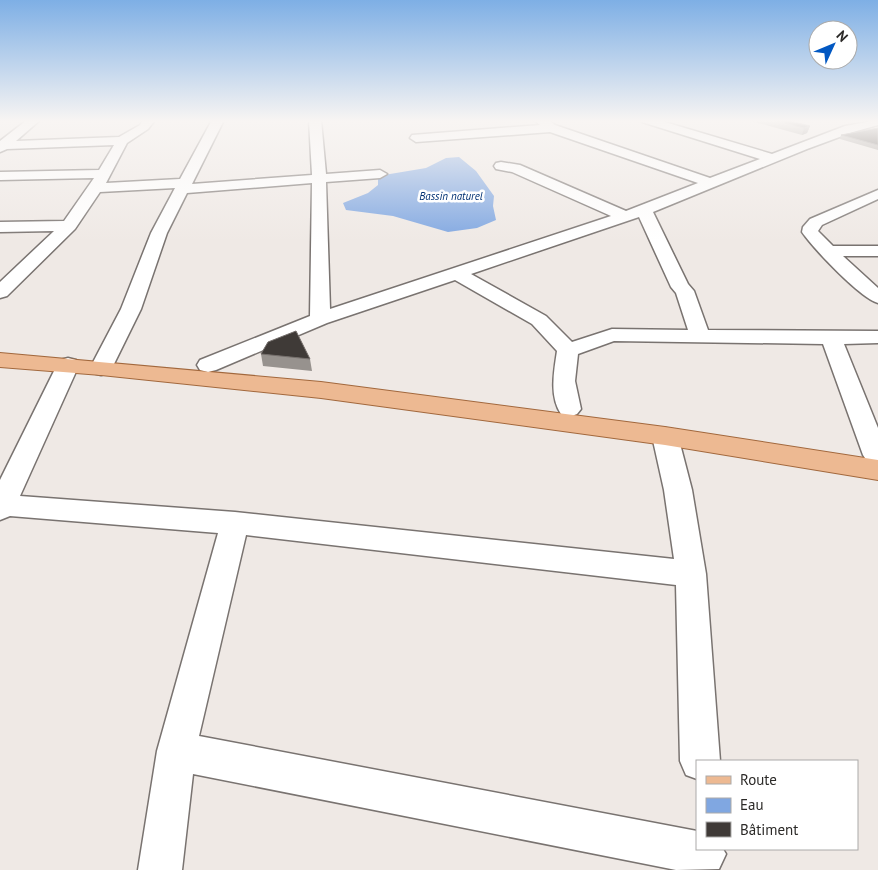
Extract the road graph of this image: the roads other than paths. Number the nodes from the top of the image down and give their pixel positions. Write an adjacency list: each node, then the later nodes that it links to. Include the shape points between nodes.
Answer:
1 (111, 161): 10 (street)
2 (196, 161): 12 (street)
3 (318, 161): 9 (street)
4 (648, 161): 11 (street)
5 (765, 161): 11 (street)
6 (501, 166): 15 (street, via 515,168)
7 (380, 174): 9 (street)
8 (0, 176): 10 (street)
9 (319, 179): 12 (street); 23 (street)
10 (100, 181): 12 (street); 16 (street)
11 (710, 183): 14 (street)
12 (183, 186): 30 (street, via 159,233 131,309)
13 (878, 194): 18 (street, via 811,227 810,232)
14 (644, 210): 15 (street); 24 (street, via 680,287 685,291)
15 (624, 216): 20 (street)
16 (69, 226): 17 (street); 21 (street)
17 (0, 227)
18 (831, 251): 19 (street); 22 (street, via 857,280)
19 (878, 251)
20 (458, 274): 23 (street); 27 (street, via 539,320)
21 (0, 292)
22 (878, 297)
23 (320, 319): 32 (street)
24 (700, 336): 26 (street); 27 (street, via 612,335)
25 (878, 337): 26 (street)
26 (831, 338): 35 (street)
27 (568, 350): 33 (street, via 564,380)
28 (0, 351): 30 (main road)
29 (0, 360): 31 (main road)
30 (104, 363): 31 (main road); 32 (main road); 34 (main road)
31 (68, 365): 36 (street)
32 (208, 365): 33 (main road)
33 (569, 409): 35 (main road)
34 (665, 436): 35 (main road); 38 (street, via 678,490)
35 (877, 460)
36 (1, 507): 37 (street)
37 (235, 523): 38 (street); 39 (street)
38 (691, 574): 40 (street)
39 (176, 751): 41 (street); 42 (street)
40 (700, 760)
41 (704, 858)
42 (160, 870)

